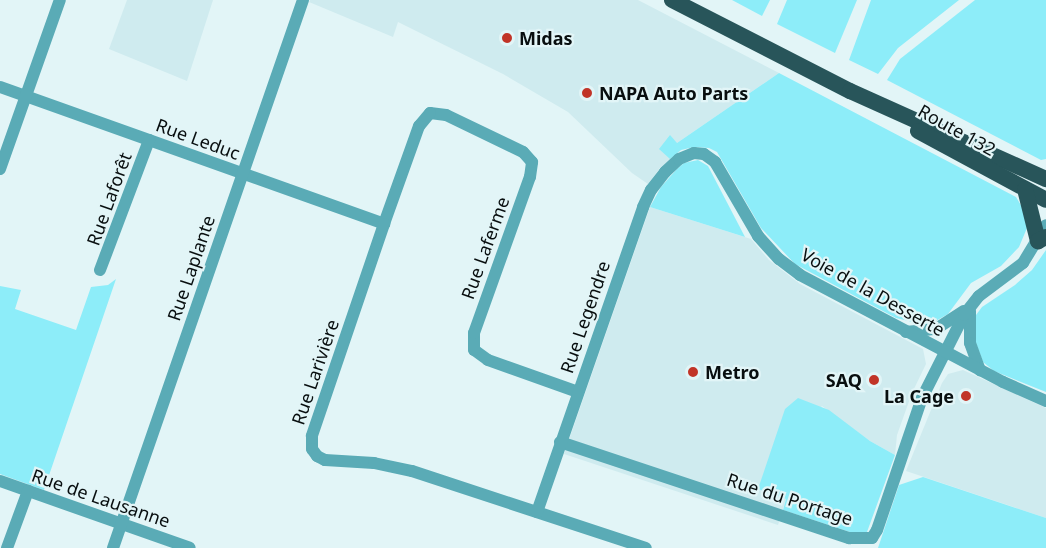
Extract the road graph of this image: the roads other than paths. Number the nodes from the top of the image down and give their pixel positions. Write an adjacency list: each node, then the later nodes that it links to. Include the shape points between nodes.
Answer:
1 (60, 0): 6 (street)
2 (303, 0): 13 (street, Rue Laplante)
3 (672, 0): 5 (highway, Route 132)
4 (0, 87): 6 (street, Rue Leduc)
5 (850, 91): 11 (highway, Route 132); 15 (highway, Route 132)
6 (26, 95): 8 (street, Rue Leduc); 12 (street)
7 (430, 113): 17 (street, Rue Larivière, via 419,126); 25 (street, Rue Laferme, via 442,113 457,120 523,152 532,162 474,333 474,350 488,360)
8 (149, 140): 13 (street, Rue Leduc); 20 (street, Rue Laforêt)
9 (694, 153): 22 (street, Voie de la Desserte, via 704,154 715,162 752,227 779,260 808,281); 25 (street, Rue Legendre, via 683,156 665,172 645,201)
10 (1046, 166): 11 (highway)
11 (1025, 168): 14 (highway, Route 132)
12 (0, 169)
13 (243, 174): 17 (street, Rue Leduc); 31 (street, Rue Laplante)
14 (1046, 179)
15 (1025, 189): 16 (highway, Route 132); 19 (highway)
16 (1046, 200)
17 (384, 224): 30 (street, Rue Larivière, via 312,436 314,453 325,460 374,463 412,471)
18 (1046, 225): 19 (street, Rue du Portage)
19 (1042, 239): 21 (street, Rue du Portage, via 1017,270)
20 (100, 270)
21 (970, 307): 22 (street, Rue du Portage, via 941,327); 23 (street, Rue du Portage); 24 (street, via 970,344)
22 (906, 332): 23 (street, Voie de la Desserte)
23 (945, 352): 24 (street, Voie de la Desserte); 27 (street, Rue du Portage, via 918,409 877,530 865,540)
24 (980, 370): 26 (street, Voie de la Desserte)
25 (578, 392): 27 (street, Rue Legendre)
26 (1046, 400)
27 (560, 442): 30 (street, Rue Legendre)
28 (0, 481): 29 (street, Rue de Lausanne)
29 (27, 491): 31 (street, Rue de Lausanne); 33 (street)
30 (537, 512): 32 (street, Rue Larivière)
31 (122, 523): 34 (street, Rue Laplante); 35 (street, Rue de Lausanne)
32 (640, 547)
33 (7, 548)
34 (113, 548)
35 (190, 548)

